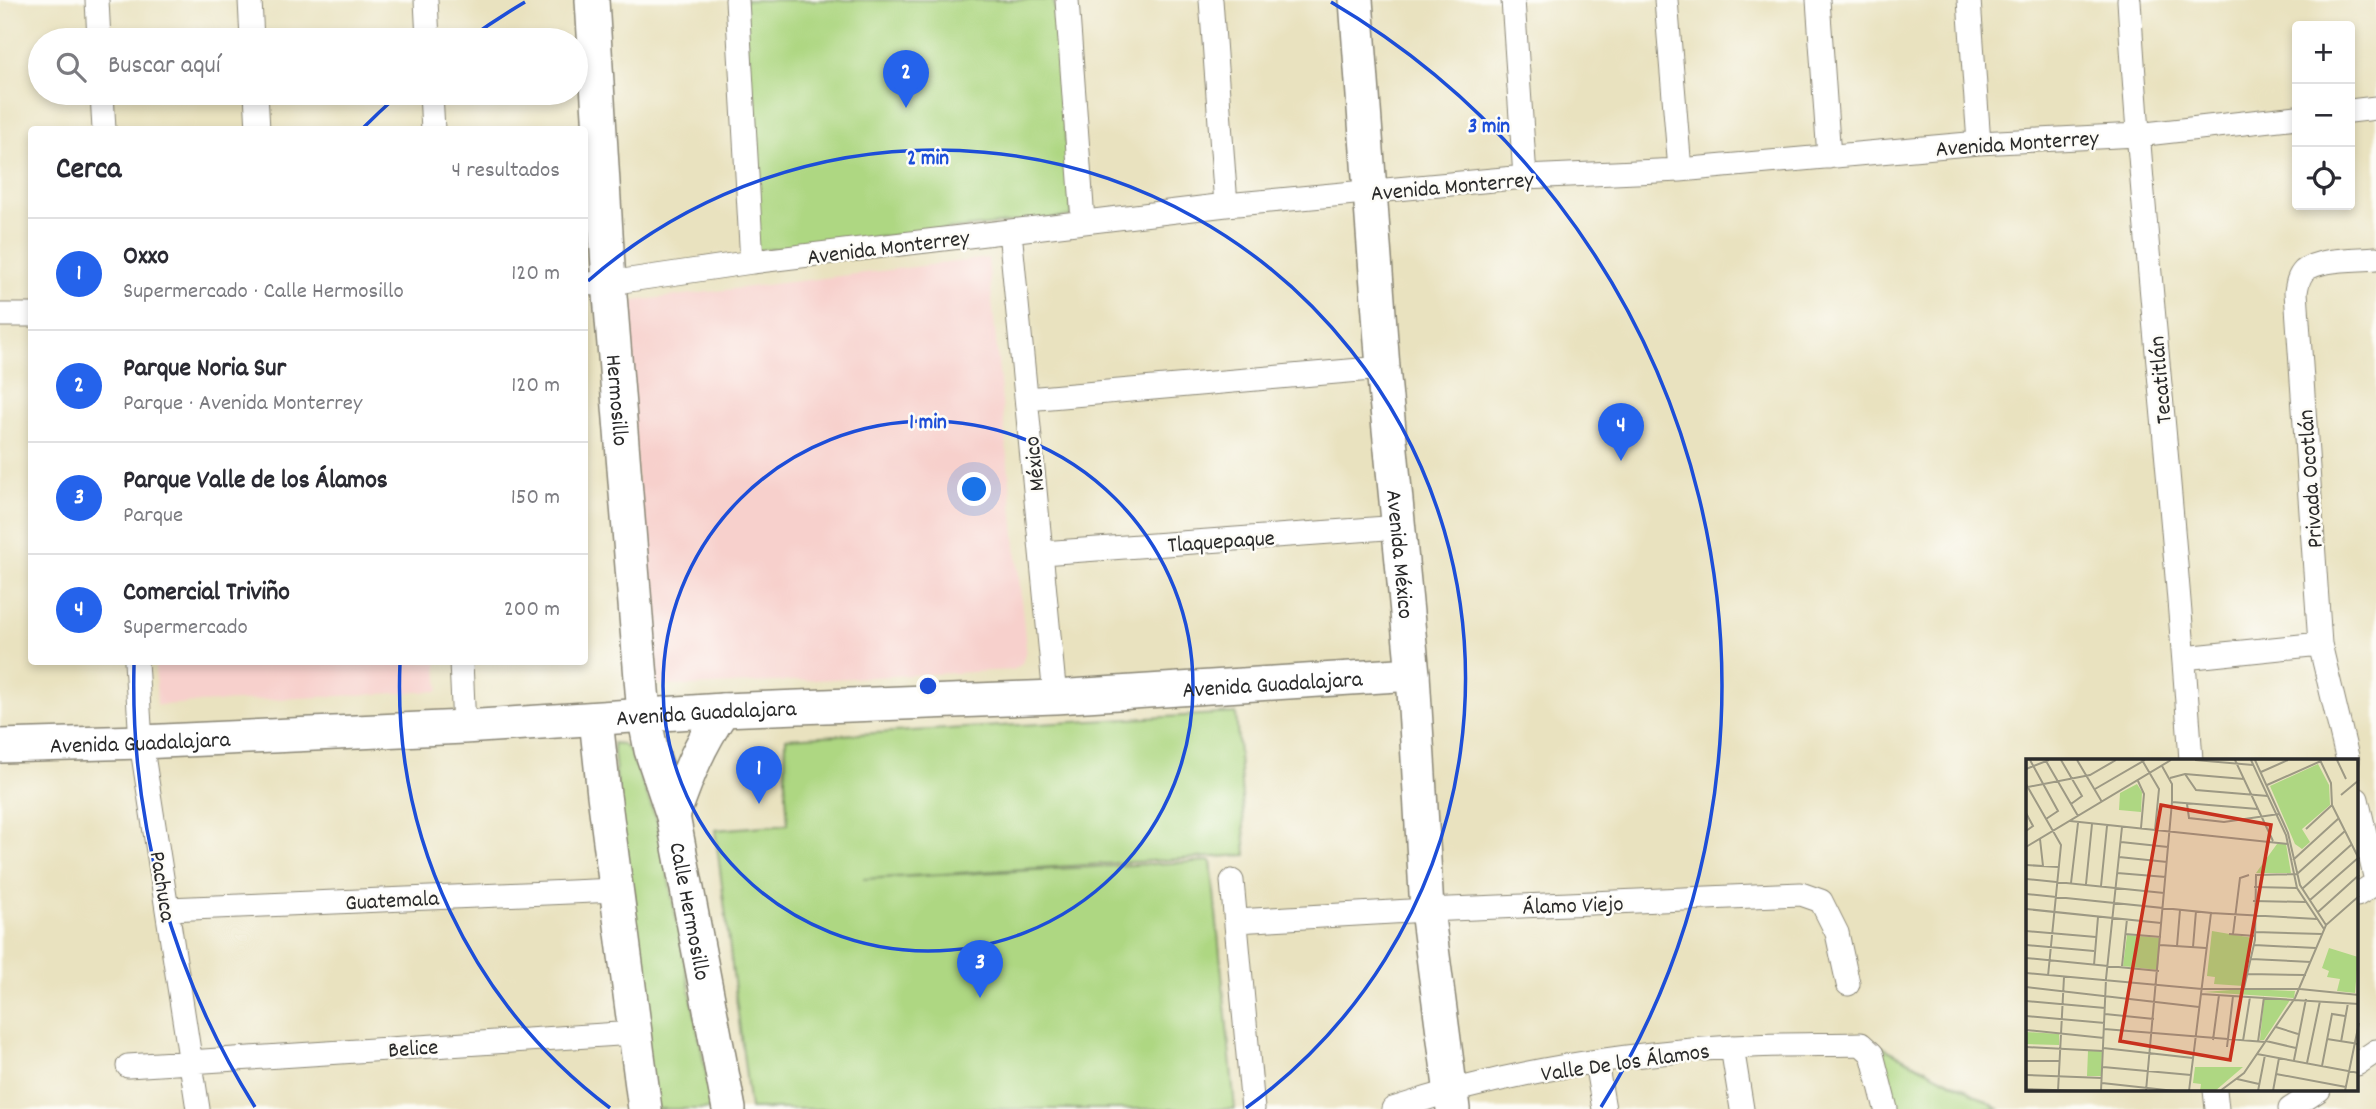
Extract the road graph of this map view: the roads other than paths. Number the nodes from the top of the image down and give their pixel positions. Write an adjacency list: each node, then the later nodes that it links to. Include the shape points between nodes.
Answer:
1 (97, 0): 14 (street)
2 (250, 0): 15 (street)
3 (426, 0): 16 (street)
4 (592, 0): 37 (main road, Hermosillo)
5 (737, 0): 36 (street)
6 (1067, 0): 33 (street)
7 (1211, 0): 32 (street)
8 (1356, 0): 31 (main road, Avenida México)
9 (1513, 0): 30 (street)
10 (1667, 0): 29 (street)
11 (1818, 0): 28 (street)
12 (1969, 0): 27 (street)
13 (2129, 0): 26 (street, Tecatitlán)
14 (98, 28)
15 (252, 28)
16 (427, 28)
17 (103, 105): 23 (street)
18 (257, 105): 24 (street)
19 (432, 105): 25 (street)
20 (2376, 108): 21 (street)
21 (2355, 110)
22 (2292, 118): 26 (street, Avenida Monterrey)
23 (104, 126)
24 (258, 126)
25 (433, 126)
26 (2137, 135): 27 (street, Avenida Monterrey); 46 (street, Tecatitlán)
27 (1979, 144): 28 (street, Avenida Monterrey)
28 (1829, 157): 29 (street, Avenida Monterrey)
29 (1680, 170): 30 (street, Avenida Monterrey)
30 (1525, 177): 31 (street, Avenida Monterrey)
31 (1371, 192): 32 (street, Avenida Monterrey); 40 (main road, Avenida México)
32 (1226, 205): 33 (street, Avenida Monterrey)
33 (1083, 221): 34 (street, Avenida Monterrey)
34 (1010, 232): 36 (street, Avenida Monterrey); 41 (street, México)
35 (2376, 258): 45 (street, Privada Ocotlán, via 2316,264 2304,270 2296,292)
36 (752, 262): 37 (street, Avenida Monterrey)
37 (597, 284): 53 (main road, Hermosillo)
38 (28, 315): 39 (street)
39 (0, 316)
40 (1383, 368): 41 (street); 42 (main road, Avenida México)
41 (1027, 399): 43 (street, México)
42 (1399, 527): 43 (street, Tlaquepaque); 44 (main road, Avenida México)
43 (1042, 553): 51 (street, México)
44 (1407, 609): 49 (main road, Avenida México); 50 (main road, via 1397,646 1389,655)
45 (2320, 644): 46 (street); 59 (street, Privada Ocotlán)
46 (2184, 658): 58 (street, Tecatitlán)
47 (136, 665): 56 (street, Pachuca)
48 (461, 665): 55 (street)
49 (1413, 674): 50 (main road, Avenida Guadalajara); 67 (main road, Avenida México)
50 (1337, 678): 51 (main road, Avenida Guadalajara)
51 (1055, 697): 52 (main road, Avenida Guadalajara)
52 (723, 710): 53 (main road, Avenida Guadalajara); 61 (main road, via 699,748)
53 (644, 715): 54 (main road, Avenida Guadalajara); 61 (main road, Calle Hermosillo)
54 (596, 719): 55 (main road, Avenida Guadalajara); 64 (main road)
55 (464, 727): 56 (main road, Avenida Guadalajara)
56 (141, 742): 57 (main road, Avenida Guadalajara); 66 (street, Pachuca)
57 (0, 746)
58 (2191, 759)
59 (2348, 759)
60 (2358, 803): 63 (street)
61 (673, 816): 81 (main road, Calle Hermosillo)
62 (1232, 881): 68 (street)
63 (2376, 882): 65 (street)
64 (616, 890): 66 (street, Guatemala); 70 (main road)
65 (2358, 894)
66 (168, 909): 73 (street, Pachuca)
67 (1427, 910): 68 (street, Álamo Viejo); 69 (street, Álamo Viejo, via 1801,894 1821,901 1837,933); 78 (main road, Avenida México)
68 (1236, 921): 82 (street)
69 (1848, 984)
70 (634, 1033): 73 (street, Belice); 80 (main road)
71 (1732, 1047): 74 (street, Valle De los Álamos); 85 (street); 86 (street, Valle De los Álamos, via 1861,1044 1872,1054)
72 (2376, 1051): 75 (street)
73 (192, 1061): 76 (street, Belice); 79 (street, Pachuca)
74 (1596, 1062): 78 (street, Valle De los Álamos); 84 (street)
75 (2358, 1063)
76 (128, 1066)
77 (2316, 1092): 87 (street)
78 (1452, 1099): 83 (street, Valle De los Álamos)
79 (198, 1109)
80 (645, 1109)
81 (729, 1109)
82 (1253, 1109)
83 (1393, 1109)
84 (1604, 1109)
85 (1742, 1109)
86 (1886, 1109)
87 (2290, 1109)

